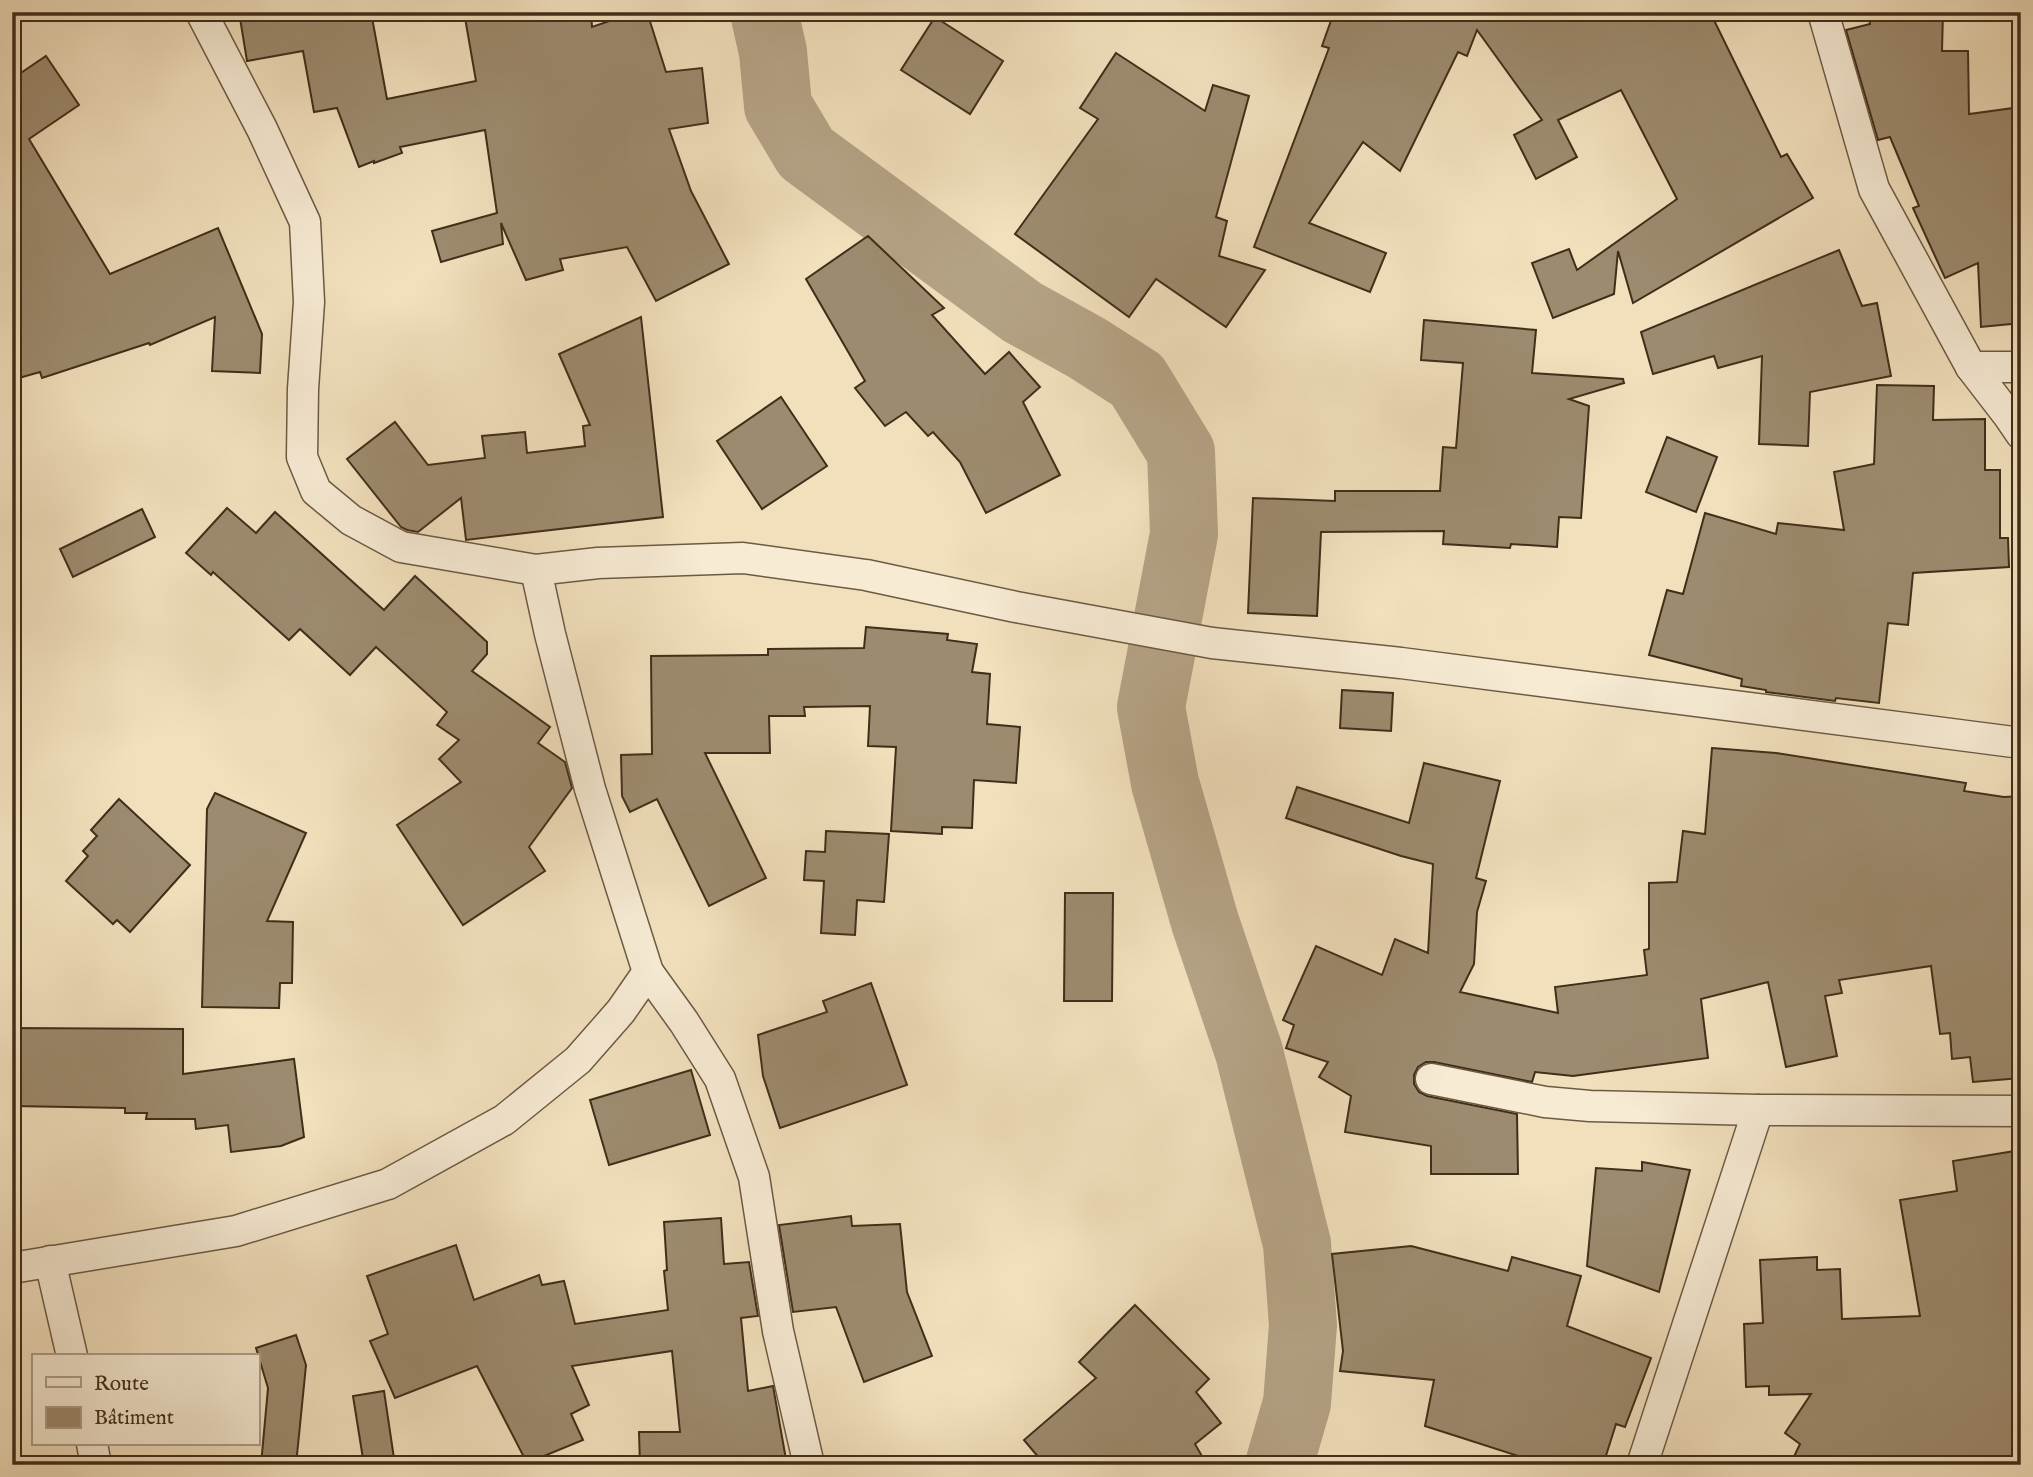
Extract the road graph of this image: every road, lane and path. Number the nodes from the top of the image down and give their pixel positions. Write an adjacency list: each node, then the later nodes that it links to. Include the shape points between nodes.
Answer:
1 (201, 12): 6 (street, via 305,222 309,302 302,457 316,491 351,520 401,547)
2 (1823, 12): 3 (street, via 1874,188)
3 (1971, 367): 4 (street); 5 (street)
4 (2021, 367)
5 (2021, 434)
6 (536, 570): 7 (street, via 743,558 866,575 1212,643); 8 (street, via 590,789)
7 (2021, 743)
8 (648, 972): 12 (street, via 578,1060 504,1120 388,1184 236,1231); 17 (street, via 720,1079 754,1177 778,1332)
9 (1431, 1079): 10 (street, via 1545,1102)
10 (1758, 1110): 11 (street); 18 (street)
11 (2021, 1111)
12 (50, 1261): 13 (street); 14 (street)
13 (12, 1268)
14 (72, 1354)
15 (92, 1446): 16 (street)
16 (96, 1465)
17 (809, 1465)
18 (1642, 1465)

